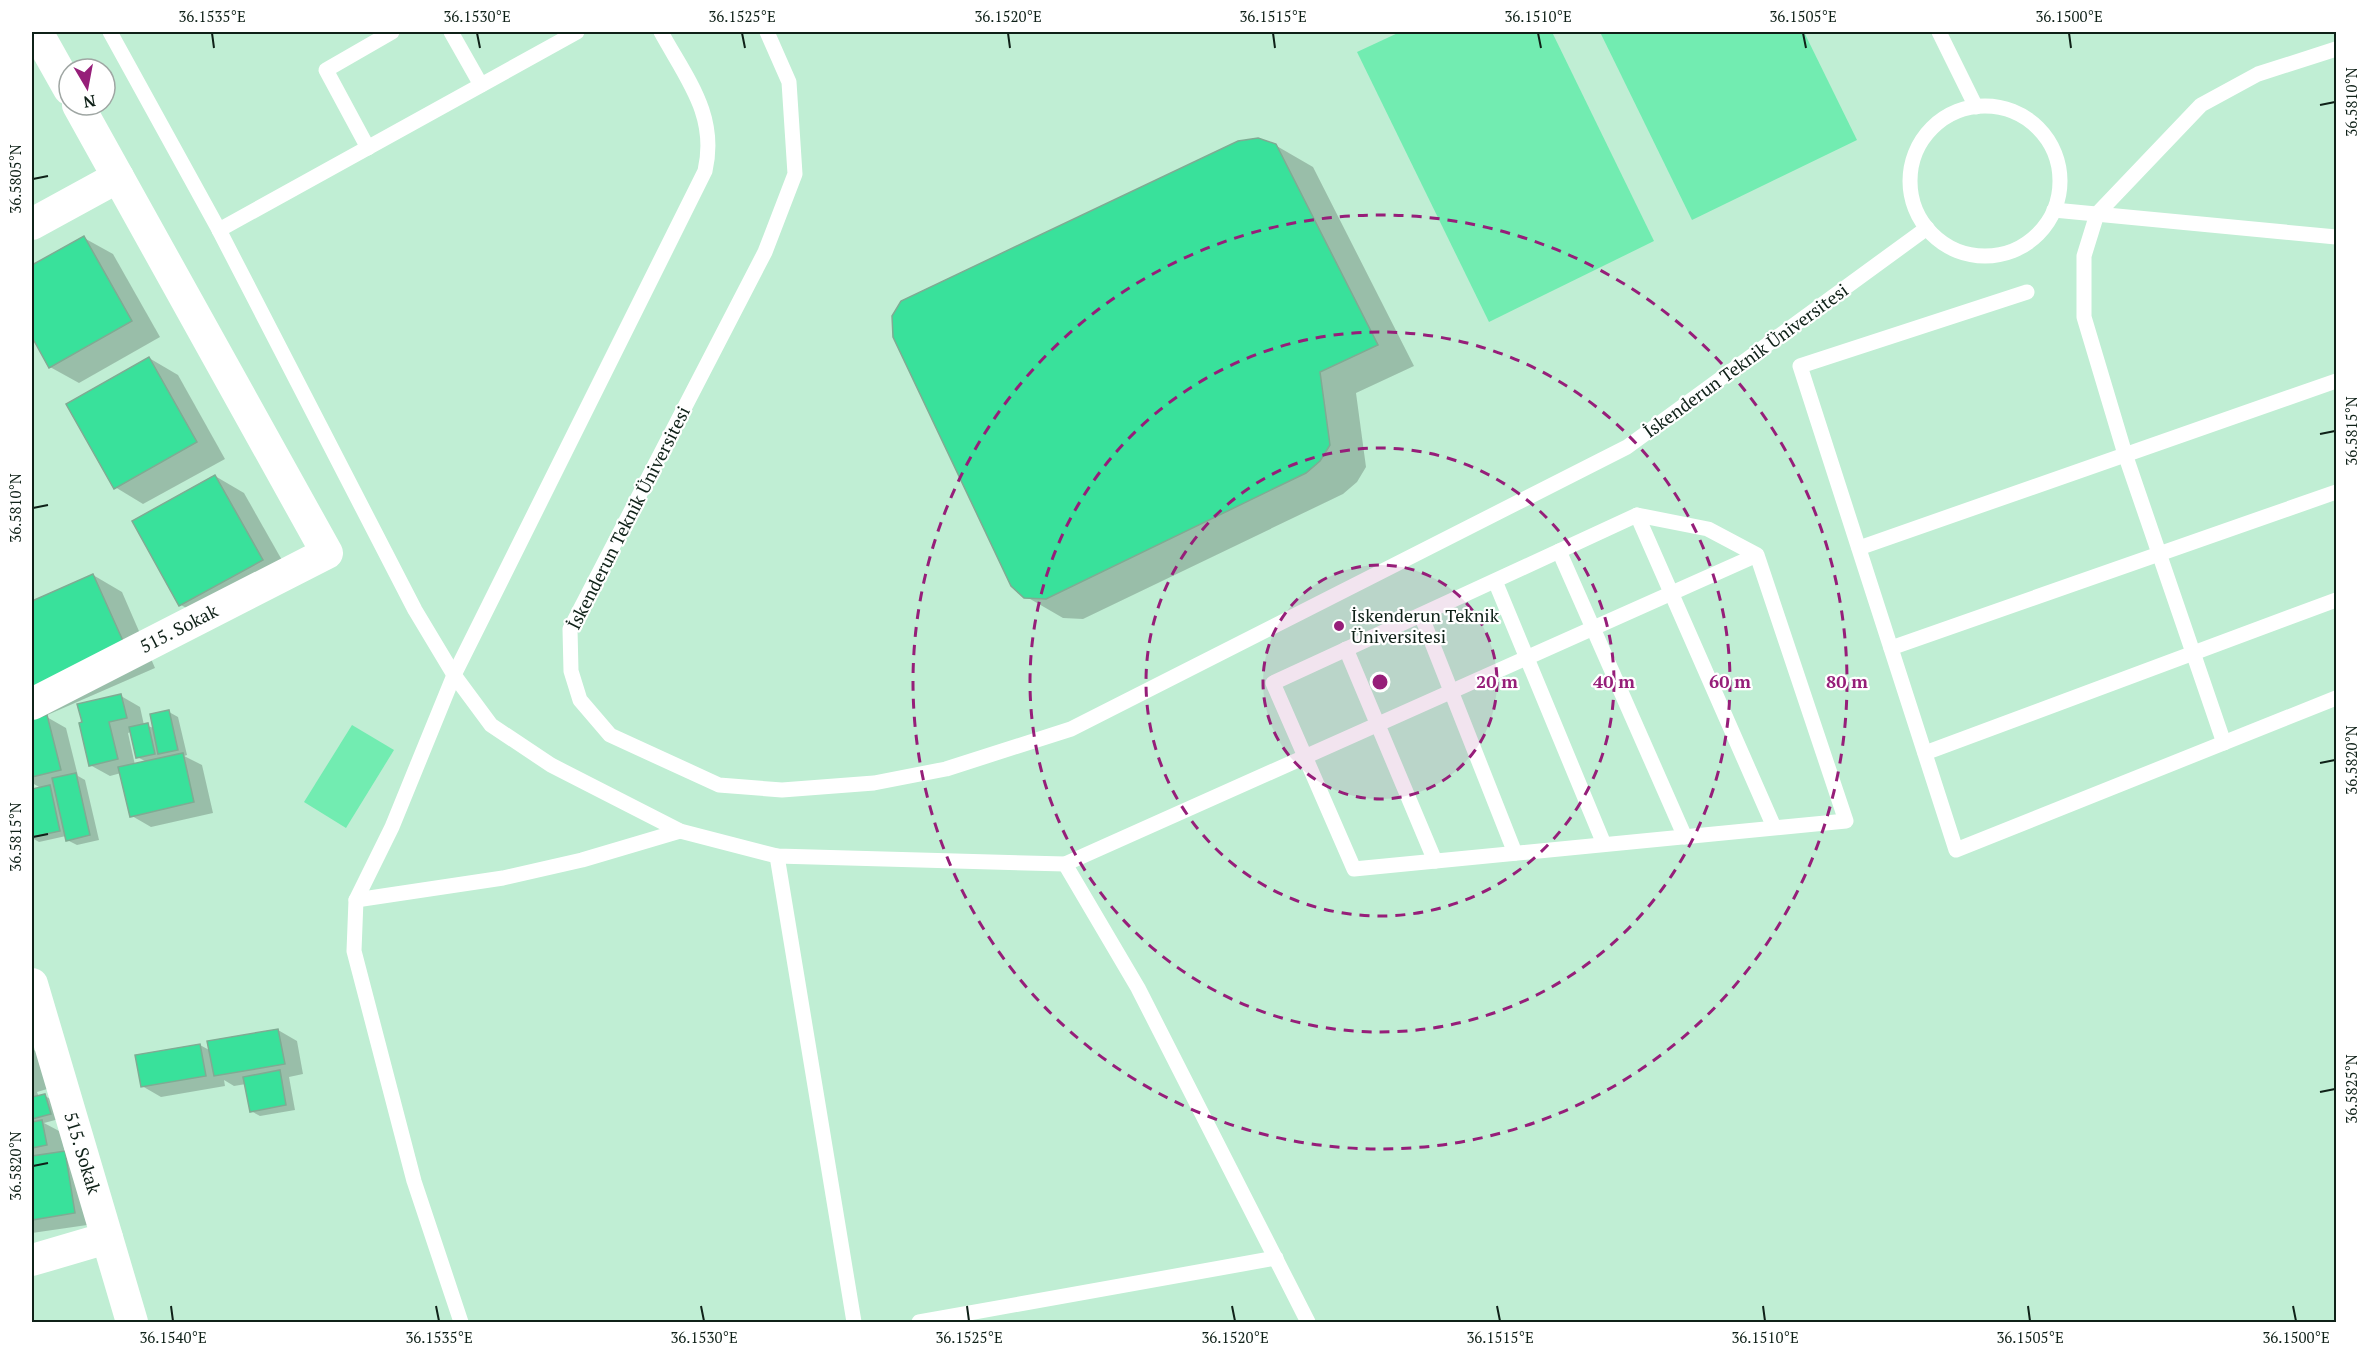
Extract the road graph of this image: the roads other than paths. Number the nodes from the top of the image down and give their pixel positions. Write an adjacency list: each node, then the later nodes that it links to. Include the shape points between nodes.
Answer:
1 (37, 32): 10 (street)
2 (110, 32): 20 (lane)
3 (392, 32): 14 (lane, via 326,70)
4 (452, 32): 11 (lane)
5 (577, 32): 11 (lane)
6 (661, 32): 40 (lane, via 703,110 709,132 705,171)
7 (766, 32): 19 (lane, İskenderun Teknik Üniversitesi, via 789,82 795,174 765,252 570,629 571,671 580,700 610,735 719,785 782,790 874,783 946,769 1071,729 1627,447)
8 (1939, 32): 12 (lane)
9 (2337, 49): 17 (lane, via 2258,74 2201,105)
10 (57, 68)
11 (481, 85): 14 (lane)
12 (1976, 107): 16 (lane, via 2001,108 2024,117 2043,133 2055,153 2061,177); 19 (lane, via 1952,114 1932,129 1917,149 1910,172 1911,197)
13 (85, 117): 15 (street)
14 (368, 148): 20 (lane)
15 (118, 177): 18 (street); 43 (street, 515. Sokak, via 327,554)
16 (2054, 210): 17 (lane); 19 (lane, via 2047,225 2030,242 2008,253 1983,256 1959,251 1937,239)
17 (2097, 214): 21 (lane); 24 (lane, via 2084,256 2084,317)
18 (32, 224)
19 (1927, 228)
20 (219, 230): 40 (lane, via 415,610)
21 (2337, 237)
22 (2027, 292): 27 (lane, via 1800,366)
23 (2337, 381): 24 (lane)
24 (2125, 454): 27 (lane); 29 (lane)
25 (2337, 492): 29 (lane)
26 (1637, 515): 28 (lane); 30 (lane, via 1708,529); 32 (lane)
27 (1859, 548): 36 (lane)
28 (1559, 551): 31 (lane); 35 (lane)
29 (2160, 554): 36 (lane); 38 (lane)
30 (1757, 555): 32 (lane); 48 (lane, via 1846,821)
31 (1495, 581): 34 (lane); 39 (lane)
32 (1671, 593): 35 (lane); 48 (lane)
33 (2337, 600): 38 (lane)
34 (1420, 615): 37 (lane); 41 (lane)
35 (1593, 628): 39 (lane); 50 (lane)
36 (1891, 648): 46 (lane)
37 (1346, 650): 44 (lane); 47 (lane, via 1273,683)
38 (2193, 653): 45 (lane); 46 (lane)
39 (1526, 658): 41 (lane); 51 (lane)
40 (454, 675): 49 (lane, via 491,725 551,765); 56 (lane, via 392,827)
41 (1452, 691): 44 (lane); 52 (lane)
42 (2337, 698): 45 (lane)
43 (32, 704)
44 (1378, 724): 47 (lane); 54 (lane)
45 (2224, 743): 46 (lane, via 1956,850)
46 (1924, 753)
47 (1306, 757): 54 (lane, via 1354,869); 55 (lane)
48 (1774, 827): 50 (lane)
49 (680, 831): 53 (lane); 56 (lane, via 503,878)
50 (1684, 837): 51 (lane)
51 (1604, 844): 52 (lane)
52 (1515, 853): 54 (lane)
53 (777, 856): 55 (lane); 64 (lane)
54 (1435, 861)
55 (1065, 864): 60 (lane, via 1138,988)
56 (357, 900): 63 (lane, via 354,951 414,1181)
57 (32, 984): 58 (street, 515. Sokak)
58 (36, 1015): 59 (street, 515. Sokak)
59 (107, 1238): 61 (street); 62 (street, 515. Sokak)
60 (1275, 1258): 65 (lane); 66 (lane)
61 (32, 1260)
62 (132, 1323)
63 (461, 1323)
64 (854, 1323)
65 (919, 1323)
66 (1308, 1323)

